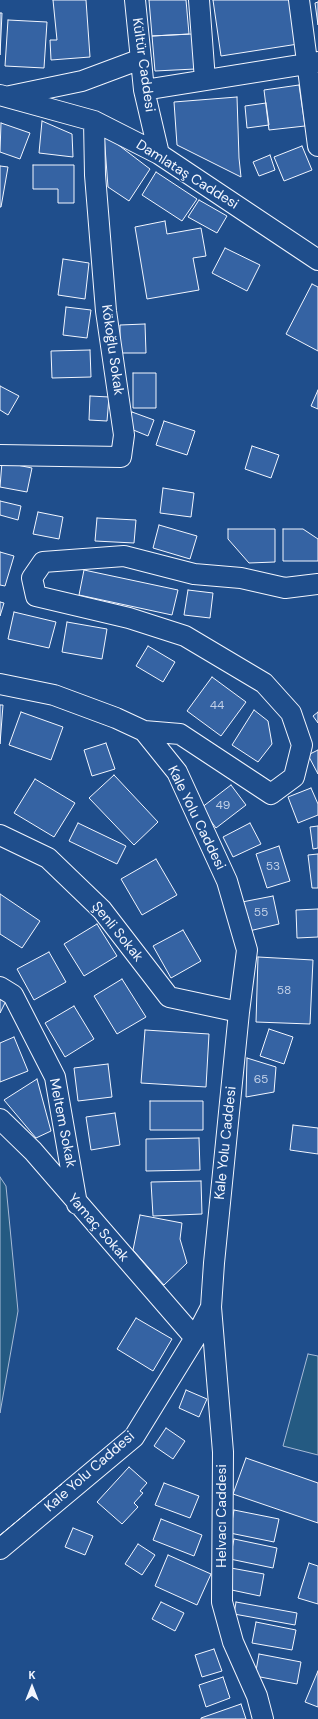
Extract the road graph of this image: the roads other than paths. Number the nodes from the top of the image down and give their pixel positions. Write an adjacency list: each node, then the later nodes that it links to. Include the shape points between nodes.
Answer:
1 (135, 0): 4 (street, Kültür Caddesi)
2 (199, 0): 6 (street)
3 (300, 0): 5 (street)
4 (140, 58): 7 (street, Kültür Caddesi); 8 (street, via 82,81)
5 (313, 63): 6 (street); 10 (street)
6 (205, 80): 7 (street)
7 (144, 90): 12 (street, Kültür Caddesi)
8 (3, 96): 9 (street, Damlataş Caddesi)
9 (94, 121): 12 (street, Damlataş Caddesi); 14 (street, Kökoğlu Sokak, via 95,174 106,311 124,435 122,457)
10 (318, 142): 11 (street)
11 (318, 146)
12 (159, 154): 13 (street, Damlataş Caddesi)
13 (318, 260)
14 (0, 455)
15 (318, 584): 17 (street, via 285,588 241,578 194,574 124,556 43,562 32,578 36,596 129,618 185,636 264,683 291,713 302,745 294,777 271,794 180,734)
16 (0, 684): 17 (street, via 54,695)
17 (144, 730): 20 (street, Kale Yolu Caddesi, via 177,772 227,880 246,950)
18 (0, 835): 20 (street, Şenli Sokak, via 48,858 102,910 169,997)
19 (0, 987): 22 (street, Meltem Sokak, via 13,995 55,1077)
20 (239, 1012): 23 (street, Kale Yolu Caddesi)
21 (0, 1119): 22 (street, Yamaç Sokak, via 33,1151)
22 (77, 1204): 24 (street, Yamaç Sokak)
23 (211, 1307): 24 (street, Kale Yolu Caddesi); 26 (street, Helvacı Caddesi, via 223,1452 222,1602 233,1642 257,1696)
24 (195, 1338): 25 (street, Kale Yolu Caddesi, via 134,1437)
25 (0, 1549)
26 (263, 1719)

